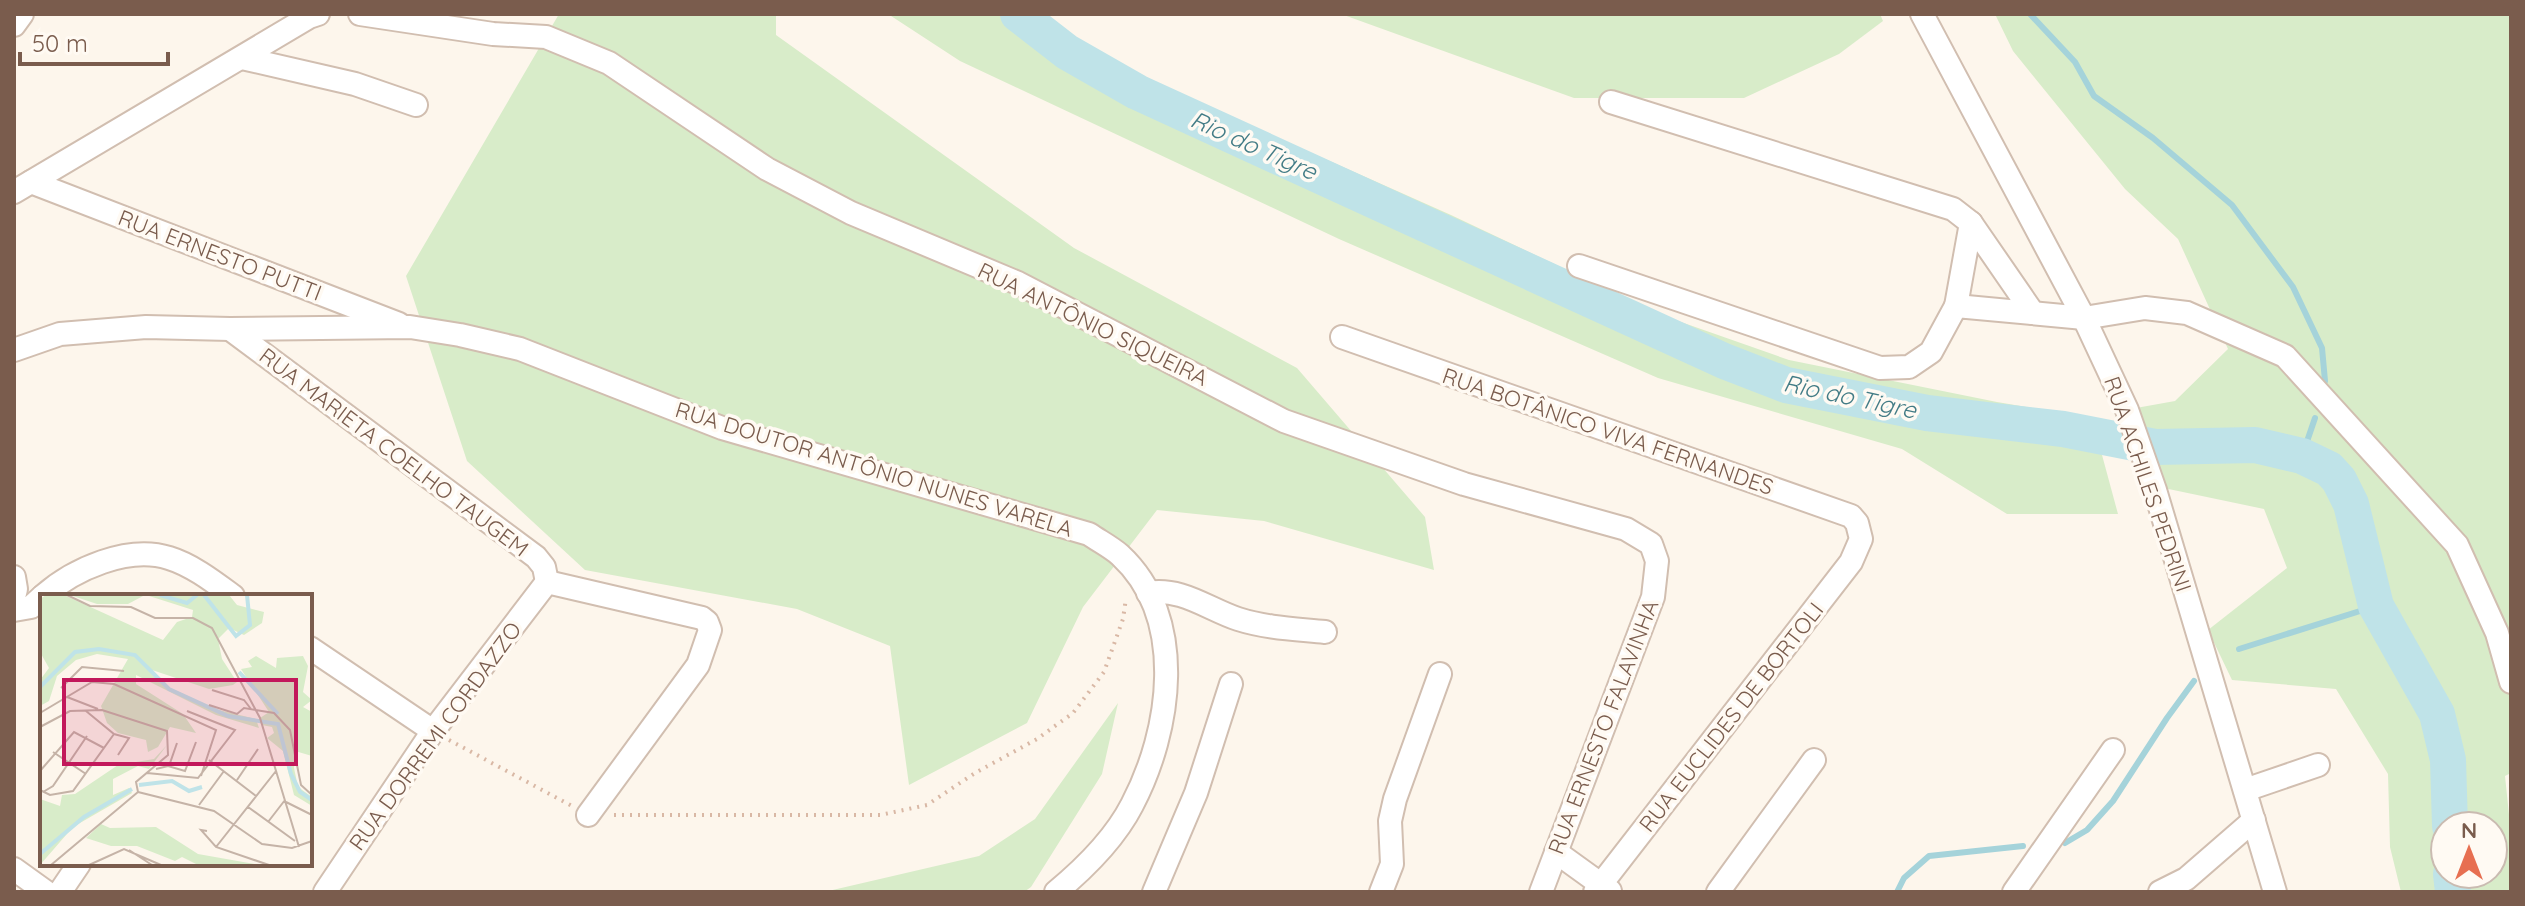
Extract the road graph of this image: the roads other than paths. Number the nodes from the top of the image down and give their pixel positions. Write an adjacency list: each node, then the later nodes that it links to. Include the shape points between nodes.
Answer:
1 (22, 14): 6 (street)
2 (318, 14): 8 (street)
3 (360, 14): 7 (street, RUA ANTÔNIO SIQUEIRA)
4 (548, 14): 7 (street)
5 (1922, 14): 16 (street, RUA ACHILES PEDRINI)
6 (14, 25)
7 (546, 37): 22 (street, RUA ANTÔNIO SIQUEIRA, via 609,63 767,169 851,213 1018,283 1284,421 1464,484 1626,529 1651,544)
8 (242, 58): 10 (street, via 355,84); 11 (street)
9 (1611, 102): 12 (street, via 1953,209)
10 (416, 105)
11 (22, 187): 17 (street, RUA ERNESTO PUTTI)
12 (1971, 223): 14 (street); 15 (street)
13 (1579, 266): 14 (street, via 1880,368 1909,367 1931,352)
14 (1956, 306): 15 (street)
15 (2033, 313): 16 (street)
16 (2084, 318): 34 (street, via 2145,308 2187,313 2285,356 2457,545 2497,633); 40 (street, RUA ACHILES PEDRINI, via 2127,410 2155,490)
17 (410, 327): 18 (street, RUA DOUTOR ANTÔNIO NUNES VARELA); 25 (street, RUA DOUTOR ANTÔNIO NUNES VARELA, via 520,349 722,428 1089,534 1118,553)
18 (230, 329): 20 (street, RUA DOUTOR ANTÔNIO NUNES VARELA, via 146,327 60,334); 24 (street, RUA MARIETA COELHO TAUGEM, via 536,557)
19 (1342, 337): 21 (street, RUA BOTÂNICO VIVA FERNANDES, via 1851,516)
20 (14, 350)
21 (1861, 539): 46 (street, RUA EUCLIDES DE BORTOLI, via 1830,591)
22 (1657, 561): 43 (street, RUA ERNESTO FALAVINHA, via 1653,597)
23 (14, 577): 28 (street)
24 (547, 582): 36 (street, RUA DORREMI CORDAZZO); 41 (street, via 702,618 710,630 698,665)
25 (1148, 593): 31 (street, via 1172,591 1238,619); 50 (street, RUA DOUTOR ANTÔNIO NUNES VARELA, via 1165,650 1164,716 1155,750 1131,808 1089,862)
26 (45, 594): 27 (street, via 71,575 130,555 153,554 172,558)
27 (230, 594)
28 (14, 597)
29 (40, 598): 30 (street, via 31,607)
30 (14, 610)
31 (1325, 632)
32 (312, 649): 36 (street)
33 (1440, 674): 52 (street, via 1395,799 1392,864)
34 (2511, 682)
35 (1231, 684): 51 (street, via 1196,793)
36 (433, 731): 49 (street, RUA DORREMI CORDAZZO)
37 (2113, 750): 55 (street)
38 (1814, 760): 54 (street)
39 (2318, 765): 40 (street)
40 (2245, 790): 42 (street, RUA ACHILES PEDRINI)
41 (588, 815)
42 (2254, 820): 56 (street, via 2186,879); 57 (street, RUA ACHILES PEDRINI)
43 (1556, 852): 46 (street); 53 (street, RUA ERNESTO FALAVINHA)
44 (78, 866): 48 (street)
45 (14, 869): 47 (street)
46 (1602, 889)
47 (46, 892)
48 (60, 892)
49 (325, 892)
50 (1056, 892)
51 (1154, 892)
52 (1381, 892)
53 (1541, 892)
54 (1718, 892)
55 (2014, 892)
56 (2160, 892)
57 (2275, 892)

